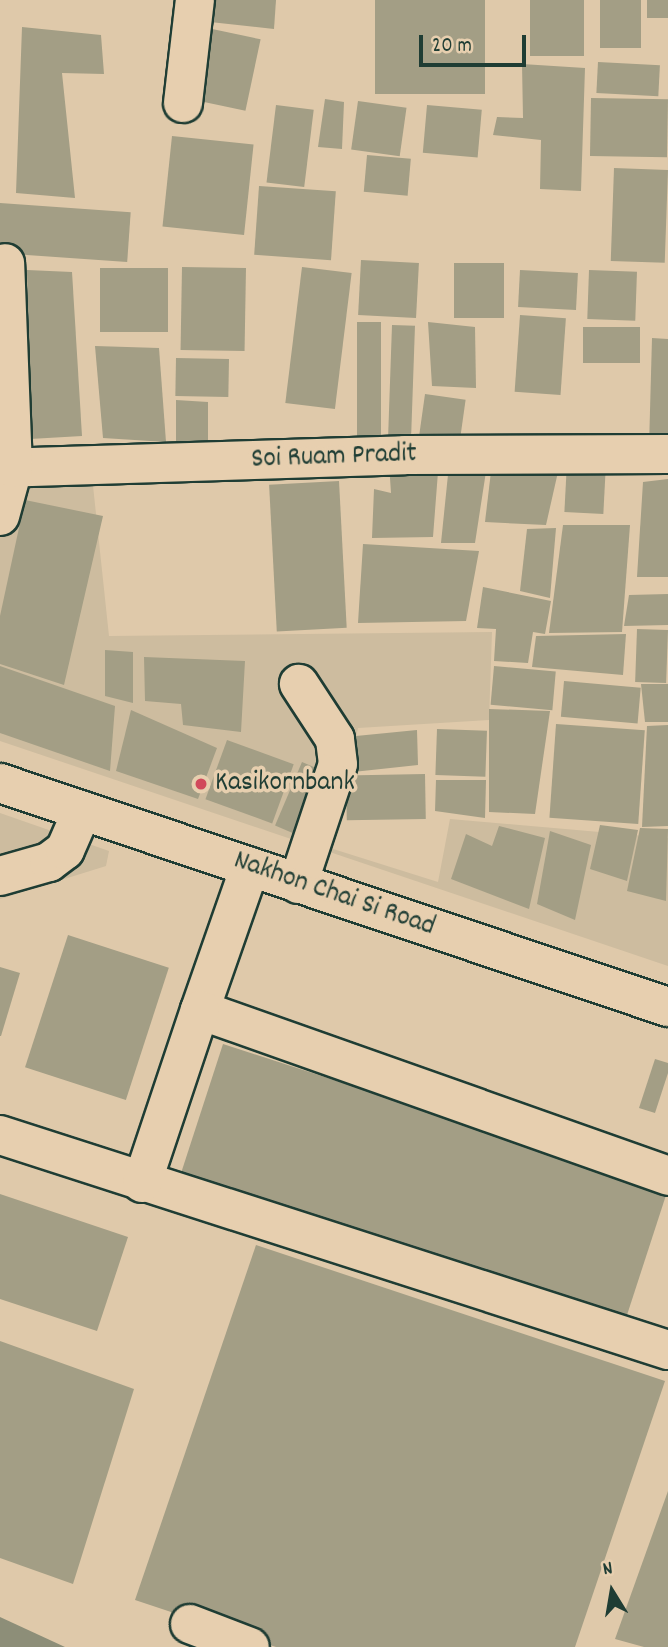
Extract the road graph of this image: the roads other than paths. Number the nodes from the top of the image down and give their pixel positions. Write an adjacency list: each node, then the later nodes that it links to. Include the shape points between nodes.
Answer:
1 (195, 0): 2 (street)
2 (183, 103)
3 (5, 262): 5 (street)
4 (668, 454): 5 (street, Soi Ruam Pradit, via 405,455)
5 (6, 468): 6 (street)
6 (0, 516)
7 (299, 684): 12 (street, via 335,739 338,764)
8 (0, 783): 9 (street, Nakhon Chai Si Road)
9 (82, 810): 10 (street, Nakhon Chai Si Road); 11 (street, via 65,850 49,862)
10 (250, 867): 12 (street, Nakhon Chai Si Road); 14 (street)
11 (0, 876)
12 (298, 884): 13 (street, Nakhon Chai Si Road)
13 (668, 1007)
14 (200, 1010): 16 (street); 17 (street)
15 (0, 1135): 17 (street)
16 (668, 1176)
17 (142, 1183): 18 (street)
18 (668, 1350)
19 (190, 1624): 20 (street)
20 (250, 1647)

